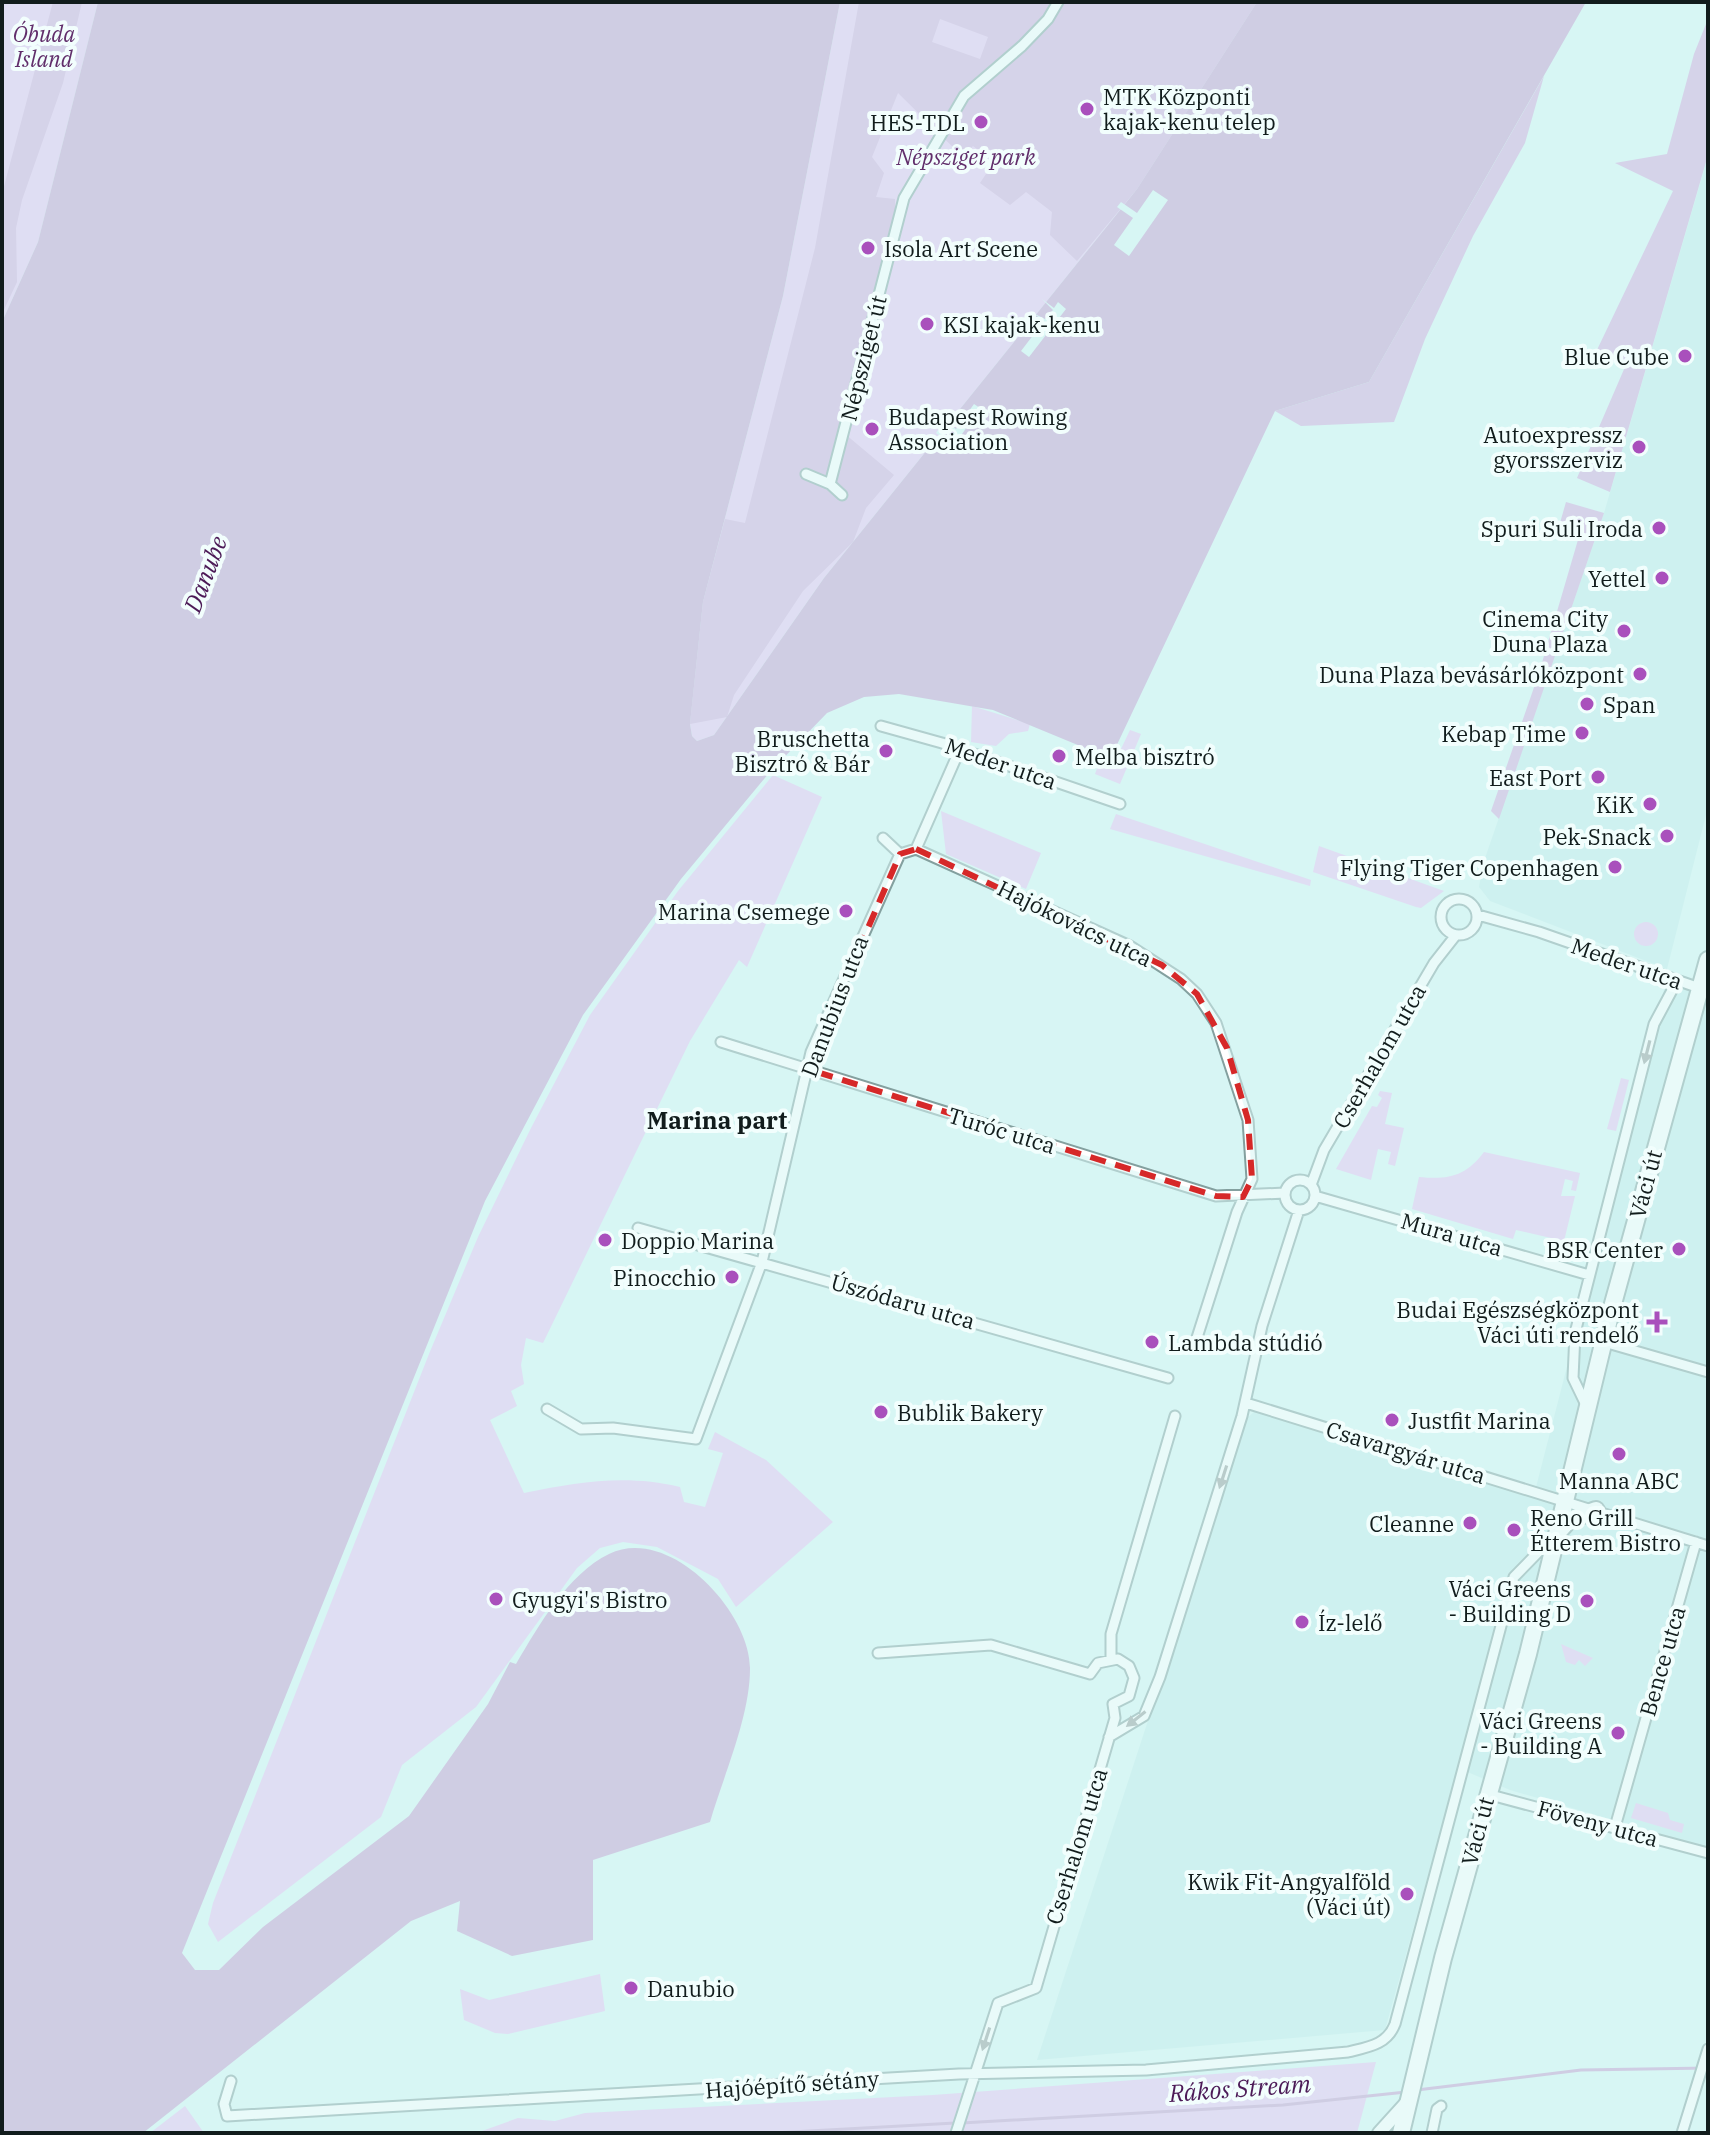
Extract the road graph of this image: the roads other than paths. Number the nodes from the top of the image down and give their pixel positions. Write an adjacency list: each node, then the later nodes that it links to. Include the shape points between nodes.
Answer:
1 (1058, 2): 3 (street, Népsziget út, via 1022,46 964,96 904,198)
2 (806, 474): 3 (street)
3 (830, 484): 4 (street)
4 (842, 495)
5 (881, 726): 6 (street, Meder utca)
6 (960, 749): 7 (street, Meder utca); 9 (street)
7 (1120, 804)
8 (883, 838): 10 (street)
9 (916, 849): 10 (street); 21 (street, Hajókovács utca, via 1130,946 1197,994 1227,1048 1248,1120 1252,1179)
10 (900, 854): 17 (street, Danubius utca)
11 (1477, 919): 12 (street, via 1466,934); 12 (street, via 1466,899 1449,901 1441,915); 14 (street, Meder utca, via 1539,932)
12 (1451, 932): 18 (street, Cserhalom utca)
13 (1708, 960): 15 (main road, Váci út)
14 (1677, 981): 15 (street, Meder utca); 25 (street, Váci út, one-way to 25, via 1654,1024)
15 (1704, 990): 26 (main road, Váci út, via 1663,1114)
16 (721, 1042): 17 (street, Turóc utca)
17 (807, 1069): 21 (street, Turóc utca, via 1216,1196); 24 (street, Danubius utca)
18 (1306, 1183): 19 (street, via 1289,1185); 20 (street)
19 (1285, 1193): 21 (street, Turóc utca); 22 (street)
20 (1315, 1196): 22 (street, via 1311,1205); 25 (street, Mura utca)
21 (1243, 1197): 27 (street)
22 (1294, 1208): 30 (street)
23 (638, 1228): 24 (street, Úszódaru utca)
24 (762, 1262): 29 (street, Úszódaru utca); 31 (street, Danubius utca, via 696,1439 581,1429)
25 (1589, 1275): 32 (street, Váci út, via 1575,1333 1573,1378)
26 (1604, 1342): 28 (street); 32 (main road, Váci út)
27 (1194, 1347)
28 (1708, 1372)
29 (1168, 1378)
30 (1246, 1403): 34 (street, Csavargyár utca); 41 (street, one-way to 41, via 1160,1677 1144,1716)
31 (547, 1409)
32 (1589, 1411): 34 (main road, Váci út)
33 (1175, 1416): 40 (street, via 1111,1634)
34 (1566, 1501): 35 (street, Csavargyár utca); 36 (main road, Váci út)
35 (1596, 1510): 36 (main road, via 1569,1520); 37 (street, Csavargyár utca)
36 (1559, 1532): 42 (main road, Váci út); 45 (street, Váci út, via 1514,1577)
37 (1696, 1542): 38 (street, Csavargyár utca); 43 (street, Bence utca)
38 (1708, 1546)
39 (878, 1653): 40 (street, via 991,1645 1090,1674 1098,1663)
40 (1111, 1659): 41 (street, Cserhalom utca, via 1124,1662 1132,1672 1132,1691 1113,1704)
41 (1109, 1737): 47 (street, Cserhalom utca, one-way to 47, via 1036,1988 998,2003)
42 (1487, 1794): 43 (street, Föveny utca); 49 (main road, Váci út)
43 (1615, 1827): 44 (street, Föveny utca)
44 (1708, 1853)
45 (1390, 2036): 47 (street, Hajóépítő sétány, via 1348,2052 1146,2070)
46 (1708, 2049): 55 (street)
47 (975, 2074): 48 (street, Hajóépítő sétány, via 227,2116 224,2104); 51 (street)
48 (231, 2081)
49 (1408, 2101): 52 (street); 53 (main road, Váci út)
50 (1441, 2106): 54 (street)
51 (956, 2133)
52 (1379, 2133)
53 (1401, 2133)
54 (1432, 2133)
55 (1682, 2133)

